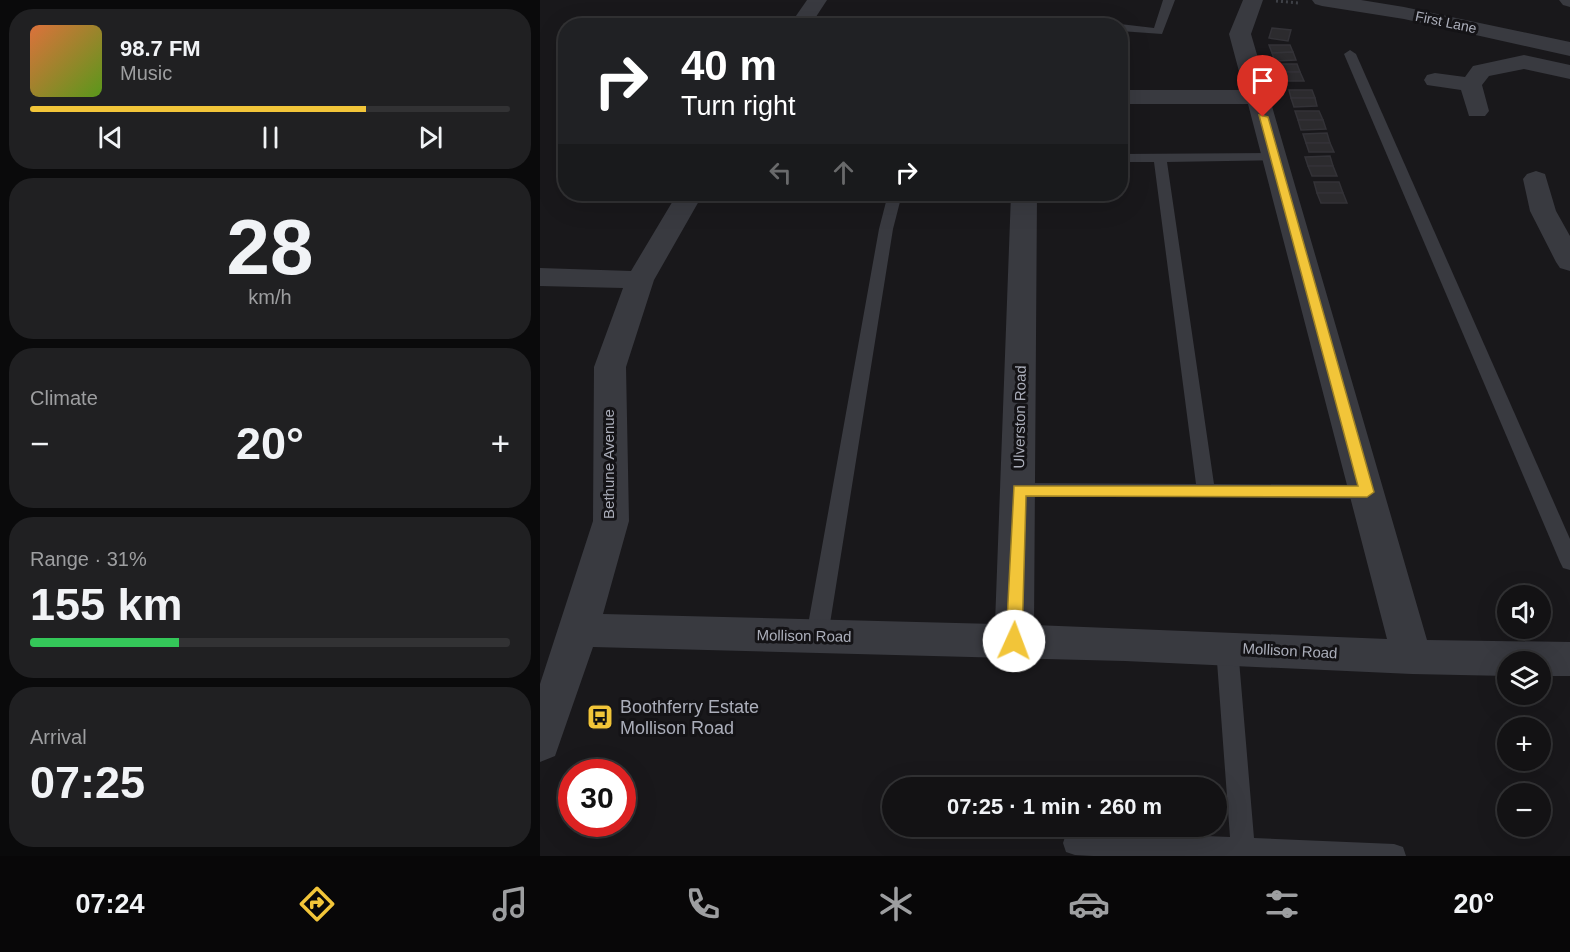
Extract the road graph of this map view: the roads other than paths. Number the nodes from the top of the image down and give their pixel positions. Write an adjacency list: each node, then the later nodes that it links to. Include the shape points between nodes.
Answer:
1 (817, 0): 5 (street)
2 (1169, 0): 6 (lane, via 1158,32)
3 (1253, 0): 12 (street, via 1240,34)
4 (1322, 0): 7 (street, First Lane, via 1404,13)
5 (805, 18)
6 (1128, 28)
7 (1570, 49)
8 (1350, 54): 28 (lane)
9 (1570, 72): 11 (street, via 1524,62 1481,71)
10 (1435, 80): 11 (street)
11 (1471, 85): 14 (street)
12 (1256, 93): 13 (street); 15 (street)
13 (1128, 97)
14 (1478, 111)
15 (1274, 157): 17 (lane); 27 (street)
16 (1128, 158): 17 (lane)
17 (1160, 158): 26 (lane)
18 (1536, 179): 22 (street, via 1543,211)
19 (686, 201): 24 (street, Bethune Avenue)
20 (894, 201): 30 (lane)
21 (1024, 201): 25 (street, Ulverston Road)
22 (1570, 262)
23 (540, 277): 24 (street)
24 (640, 280): 29 (street, Bethune Avenue, via 610,367 611,521)
25 (1019, 490): 26 (lane); 31 (street, Ulverston Road)
26 (1206, 491): 27 (lane)
27 (1367, 492): 33 (street)
28 (1570, 562)
29 (579, 630): 30 (street, Mollison Road); 35 (street, Bethune Avenue)
30 (817, 636): 31 (street, Mollison Road)
31 (1014, 641): 32 (street, Mollison Road)
32 (1227, 648): 33 (street, Mollison Road); 37 (lane)
33 (1412, 657): 34 (street, Mollison Road)
34 (1570, 659)
35 (540, 742)
36 (1075, 843): 37 (lane)
37 (1243, 850): 38 (lane)
38 (1394, 856)

